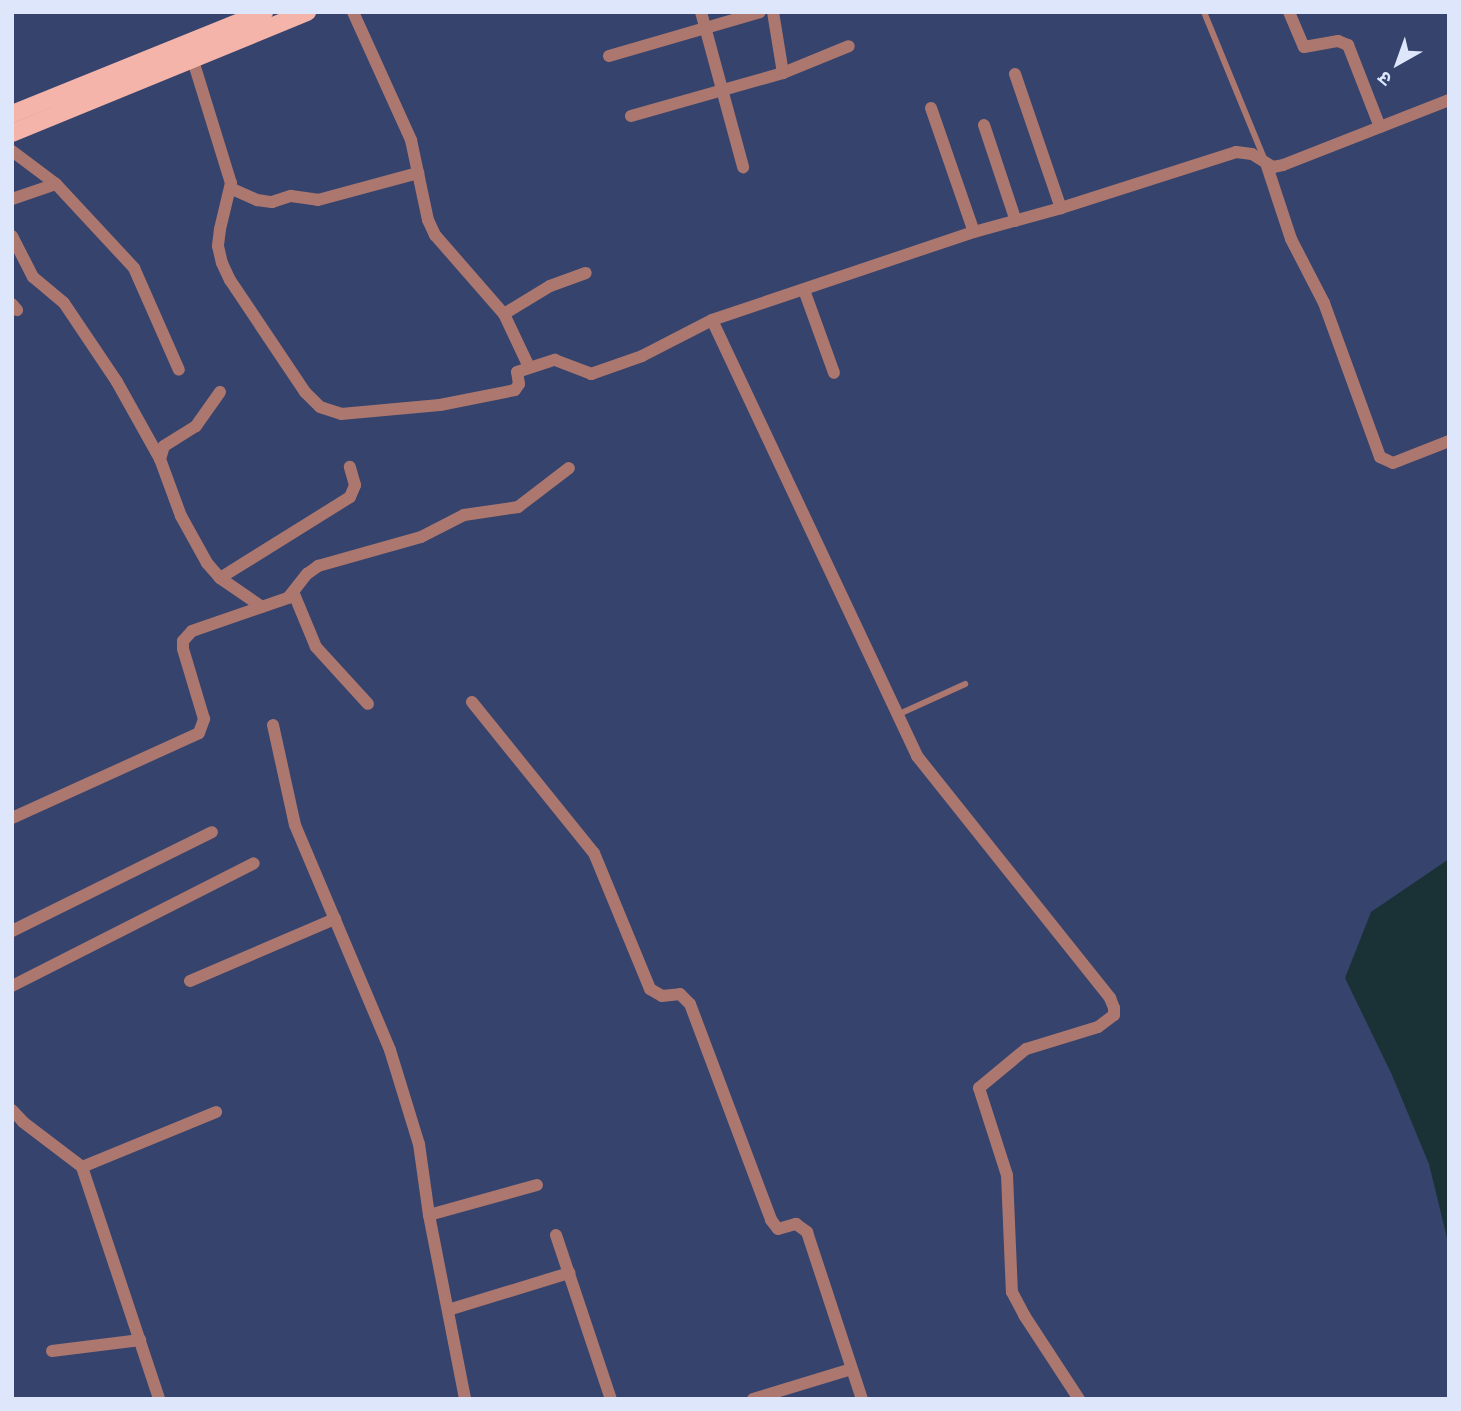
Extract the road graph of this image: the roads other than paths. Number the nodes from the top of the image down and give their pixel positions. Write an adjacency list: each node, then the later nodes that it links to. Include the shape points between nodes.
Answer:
1 (264, 12): 11 (main road)
2 (307, 12): 11 (main road)
3 (354, 12): 26 (street, via 411,141)
4 (701, 12): 9 (street)
5 (760, 12): 9 (street)
6 (773, 12): 13 (street)
7 (1204, 12): 24 (lane)
8 (1289, 12): 21 (street, via 1304,47 1338,41 1348,45)
9 (705, 27): 12 (street); 15 (street)
10 (849, 46): 13 (street)
11 (190, 51): 18 (main road); 22 (main road); 28 (street)
12 (609, 56)
13 (783, 73): 15 (street)
14 (1016, 74): 30 (street)
15 (722, 89): 19 (street); 25 (street)
16 (1449, 100): 21 (street)
17 (931, 108): 32 (street)
18 (12, 114)
19 (631, 116)
20 (984, 125): 31 (street)
21 (1380, 127): 24 (street, via 1283,165)
22 (12, 133)
23 (12, 151): 27 (street)
24 (1266, 163): 30 (street, via 1252,154 1236,152); 42 (street, via 1291,239 1324,303 1380,457 1393,464)
25 (743, 167)
26 (418, 173): 28 (street, via 318,200 291,196 272,202 257,200); 36 (street, via 435,235)
27 (56, 184): 29 (street); 39 (street, via 134,268)
28 (230, 188): 38 (street, via 218,246 222,263 305,392 320,407 354,414 440,405 515,390 517,372)
29 (12, 199)
30 (1061, 208): 31 (street)
31 (1017, 221): 32 (street)
32 (974, 232): 35 (street)
33 (12, 236): 43 (street, via 33,276 64,303 117,382)
34 (586, 273): 36 (street, via 550,286)
35 (804, 290): 37 (street); 40 (street)
36 (503, 314): 38 (street)
37 (712, 320): 38 (street, via 642,356 591,374 559,360); 52 (street)
38 (529, 367)
39 (179, 370)
40 (834, 373)
41 (219, 393): 43 (street, via 196,426 164,446)
42 (1449, 441)
43 (160, 459): 46 (street, via 181,516)
44 (350, 467): 46 (street, via 355,485 350,497)
45 (569, 468): 47 (street, via 510,510 464,515 421,537 318,566)
46 (220, 578): 48 (street)
47 (294, 594): 48 (street); 51 (street, via 316,647)
48 (262, 607): 54 (street, via 192,631 183,640 204,719 199,733)
49 (965, 684): 52 (lane)
50 (472, 702): 71 (street, via 594,853 650,989 662,996 680,995 690,1004 771,1220 778,1229 796,1224 807,1232)
51 (368, 704)
52 (897, 715): 77 (street, via 917,756 1114,1008 1114,1015 1098,1027 1026,1049 979,1088 1007,1175 1012,1292)
53 (273, 725): 57 (street, via 296,825)
54 (12, 818)
55 (212, 832): 58 (street)
56 (254, 863): 60 (street)
57 (335, 919): 59 (street); 65 (street, via 390,1050 422,1156)
58 (12, 931)
59 (190, 981)
60 (12, 986)
61 (12, 1110): 63 (street)
62 (216, 1112): 63 (street)
63 (82, 1167): 69 (street)
64 (537, 1185): 65 (street)
65 (429, 1215): 68 (street)
66 (556, 1234): 67 (street)
67 (569, 1273): 68 (street); 74 (street)
68 (448, 1310): 73 (street)
69 (140, 1340): 70 (street); 72 (street)
70 (52, 1351)
71 (852, 1369): 75 (street); 76 (street)
72 (159, 1399)
73 (465, 1399)
74 (611, 1399)
75 (753, 1399)
76 (862, 1399)
77 (1079, 1399)

